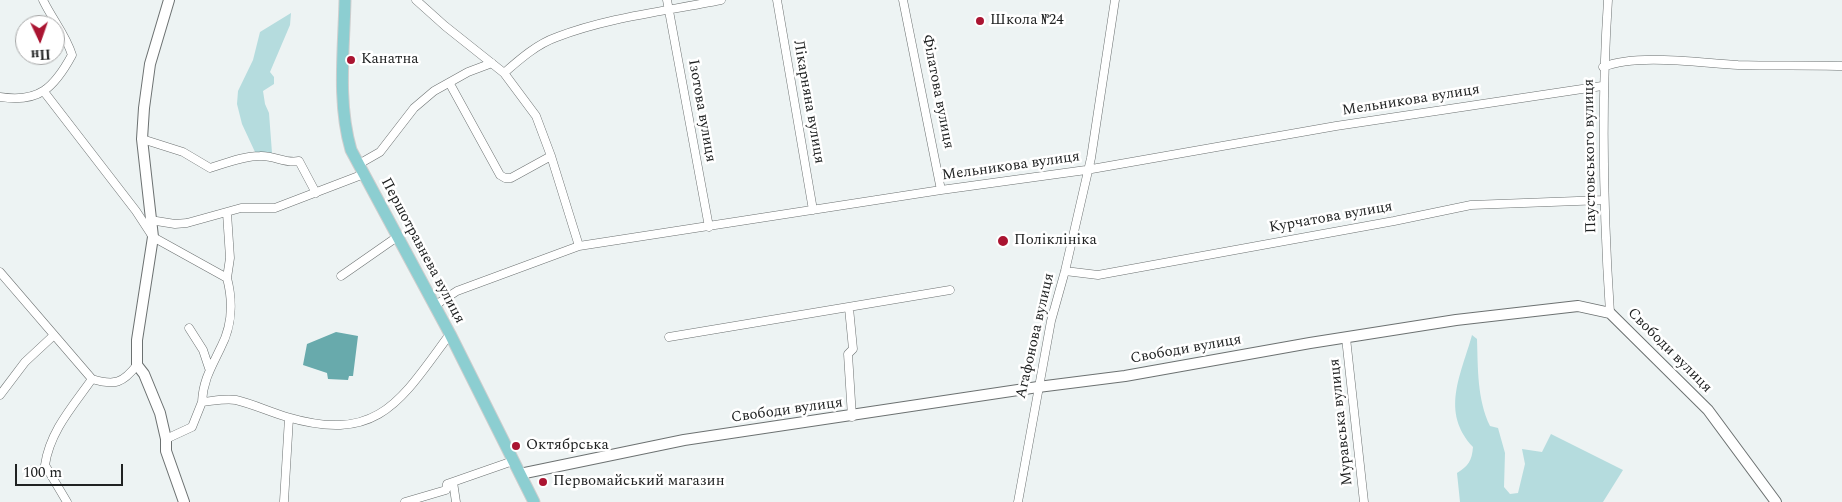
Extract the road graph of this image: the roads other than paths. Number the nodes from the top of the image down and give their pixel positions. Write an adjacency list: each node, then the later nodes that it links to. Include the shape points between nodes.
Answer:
1 (43, 0): 18 (street, via 67,40 72,56 62,74)
2 (169, 0): 20 (street, via 150,64)
3 (345, 0): 22 (main road, Першотравнева вулиця, via 343,98 346,130)
4 (416, 0): 12 (street)
5 (667, 0): 11 (street, Ізотова вулиця)
6 (721, 0): 11 (street)
7 (776, 0): 27 (street, Лікарняна вулиця)
8 (903, 0): 24 (street, Філатова вулиця)
9 (1115, 0): 23 (street, Агафонова вулиця, via 1091,158)
10 (1608, 0): 14 (street, Паустовського вулиця)
11 (669, 10): 15 (street, via 556,37 528,52); 30 (street, Ізотова вулиця)
12 (492, 63): 15 (street); 16 (street, via 468,72)
13 (1842, 66): 14 (street, via 1738,65 1671,60)
14 (1603, 67): 17 (street, Паустовського вулиця)
15 (504, 73): 21 (street, via 536,116)
16 (450, 84): 21 (street, via 500,175 511,178); 22 (street, via 421,101 380,152)
17 (1602, 86): 23 (street, Мельникова вулиця, via 1336,126); 26 (street, Паустовського вулиця)
18 (45, 93): 19 (street, via 18,100); 31 (street)
19 (0, 97)
20 (142, 139): 25 (street, via 183,152 210,168 261,156 299,161); 29 (street)
21 (551, 156): 33 (street)
22 (361, 169): 25 (street); 32 (main road, Першотравнева вулиця)
23 (1086, 170): 24 (street, Мельникова вулиця); 34 (street, Агафонова вулиця)
24 (941, 190): 27 (street, Мельникова вулиця)
25 (316, 193): 28 (street, via 275,208 241,208)
26 (1604, 200): 34 (street, Курчатова вулиця, via 1471,205 1394,222 1098,275); 43 (street, Паустовського вулиця)
27 (813, 210): 30 (street, Мельникова вулиця)
28 (227, 213): 29 (street, via 181,224); 37 (street, via 230,258)
29 (150, 220): 31 (street)
30 (709, 227): 33 (street, Мельникова вулиця)
31 (153, 237): 37 (street); 49 (street, via 137,340)
32 (397, 237): 36 (street); 41 (main road, Першотравнева вулиця)
33 (578, 246): 41 (street, Мельникова вулиця, via 457,291)
34 (1065, 271): 52 (street, Агафонова вулиця)
35 (0, 272): 38 (street)
36 (341, 276)
37 (227, 278): 50 (street, via 231,314 222,346)
38 (6, 281): 39 (street); 46 (street)
39 (0, 287)
40 (950, 290): 42 (street)
41 (434, 306): 45 (main road, Першотравнева вулиця)
42 (849, 308): 47 (street); 55 (street, via 853,349 848,354)
43 (1610, 313): 48 (street, Свободи вулиця, via 1578,306 1456,320); 69 (street, Свободи вулиця, via 1708,410)
44 (189, 328): 50 (street)
45 (450, 334): 56 (street, via 404,395 388,410 371,419 339,426); 58 (main road, Першотравнева вулиця)
46 (53, 336): 51 (street); 53 (street, via 25,362)
47 (669, 337)
48 (1346, 338): 52 (street, Свободи вулиця, via 1125,376); 68 (street, Муравська вулиця)
49 (137, 365): 51 (street, via 128,377 116,383); 57 (street, via 160,413)
50 (209, 368): 54 (street)
51 (92, 379): 62 (street, via 62,420 48,448 45,465)
52 (1038, 387): 55 (street, Свободи вулиця); 67 (street, Агафонова вулиця)
53 (0, 395)
54 (202, 402): 56 (street, via 235,400); 57 (street, via 192,427)
55 (852, 417): 59 (street, Свободи вулиця, via 684,440)
56 (289, 418): 61 (street)
57 (166, 439): 63 (street, via 166,451)
58 (513, 461): 59 (main road, Першотравнева вулиця); 60 (street)
59 (520, 474): 66 (main road, Першотравнева вулиця)
60 (453, 482): 64 (street, via 447,484 446,490); 65 (street)
61 (284, 501)
62 (67, 502)
63 (184, 502)
64 (405, 502)
65 (456, 502)
66 (534, 502)
67 (1018, 502)
68 (1364, 502)
69 (1776, 502)

